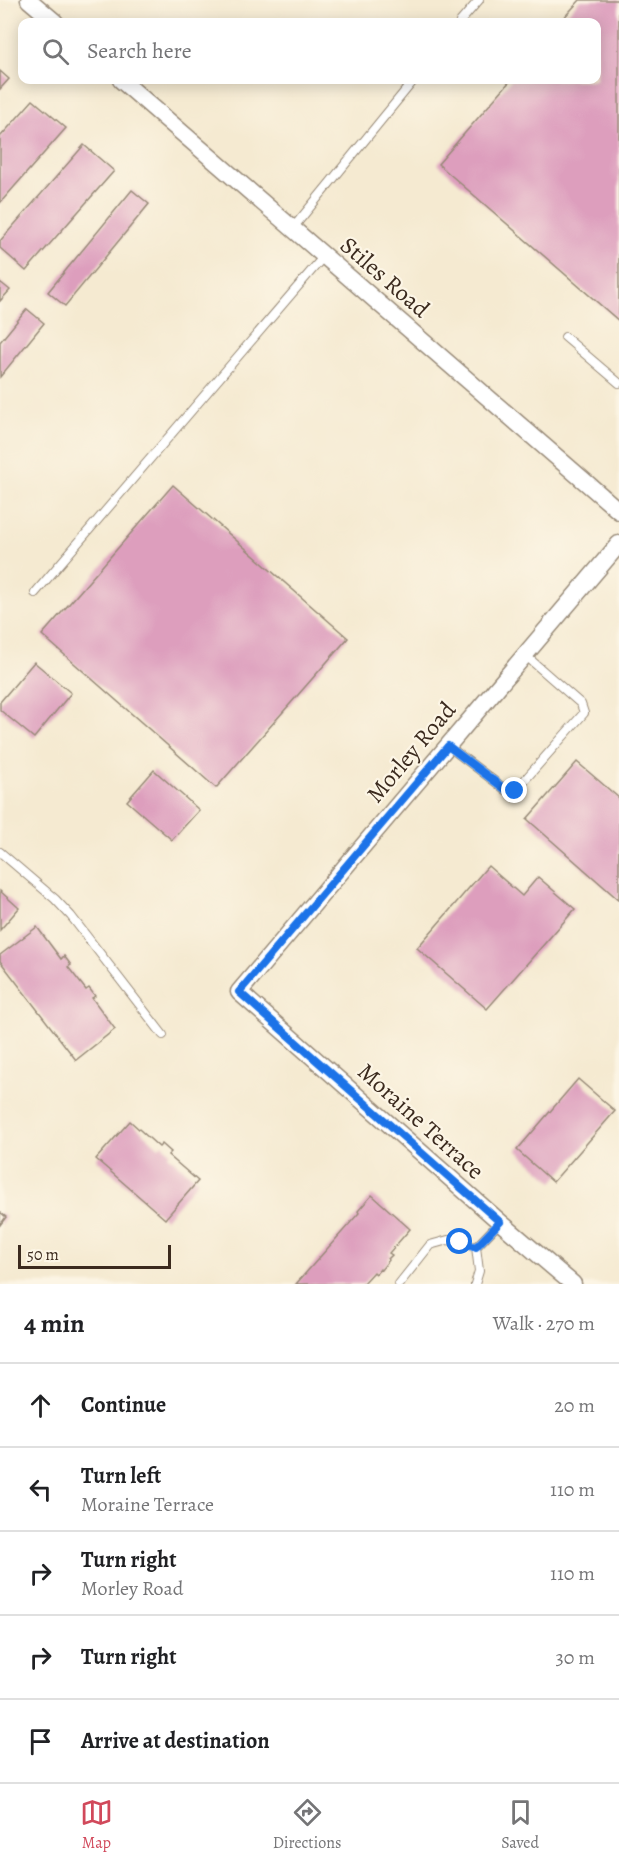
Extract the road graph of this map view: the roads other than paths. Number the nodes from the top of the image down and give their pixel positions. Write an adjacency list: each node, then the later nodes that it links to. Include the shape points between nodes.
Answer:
1 (29, 0): 3 (street)
2 (478, 0): 4 (lane)
3 (50, 18)
4 (463, 18)
5 (126, 84): 7 (street, Stiles Road)
6 (411, 84): 7 (lane)
7 (293, 228): 8 (street, Stiles Road)
8 (324, 256): 11 (street, Stiles Road); 13 (lane)
9 (565, 337): 10 (lane)
10 (619, 383)
11 (619, 511)
12 (619, 544): 14 (street, Morley Road)
13 (34, 593)
14 (525, 656): 15 (street, Morley Road); 15 (lane, via 581,704 584,713 515,791 506,790)
15 (448, 746): 17 (street, Morley Road)
16 (0, 852): 18 (lane, via 55,899)
17 (239, 992): 19 (street, Moraine Terrace)
18 (163, 1035)
19 (500, 1222): 20 (lane); 23 (street, Moraine Terrace)
20 (476, 1247): 21 (lane, via 448,1240 430,1245); 22 (lane, via 479,1271)
21 (399, 1284)
22 (475, 1284)
23 (573, 1284)

